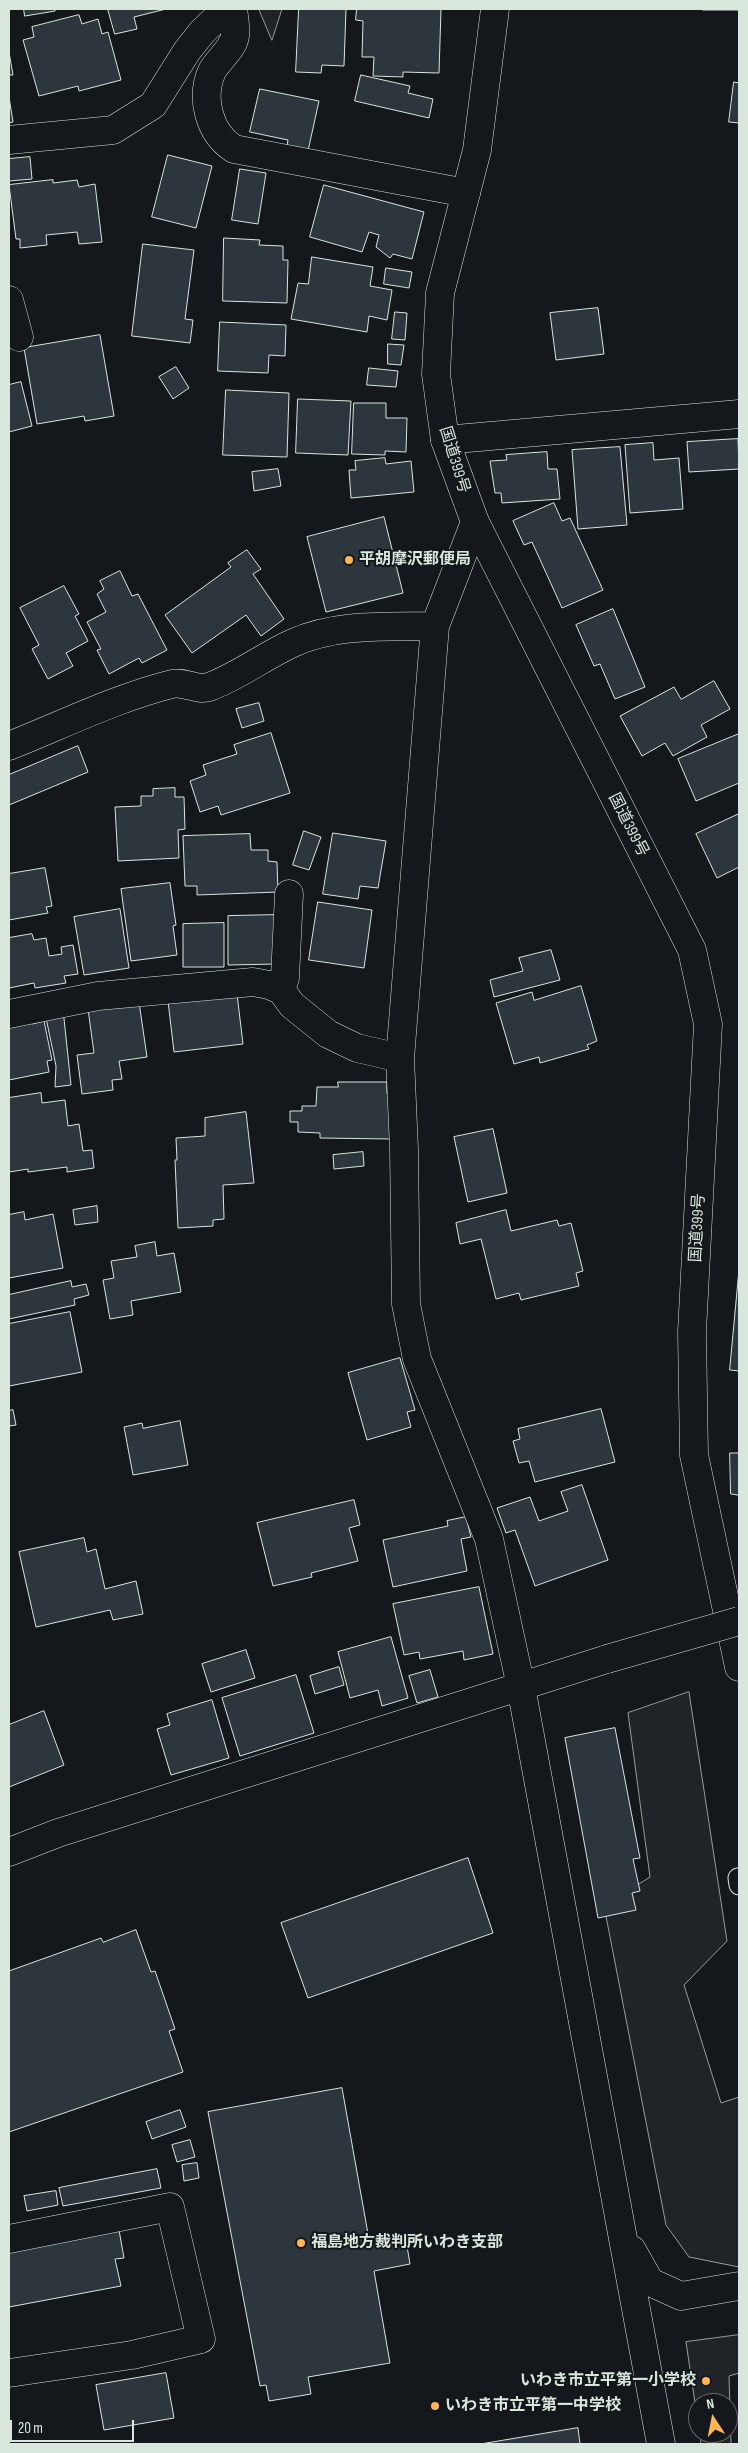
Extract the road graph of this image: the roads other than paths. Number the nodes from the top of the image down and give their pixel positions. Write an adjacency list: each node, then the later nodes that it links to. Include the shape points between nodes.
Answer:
1 (233, 9): 3 (main road, via 219,16 186,51 153,106 113,130); 4 (main road, via 235,36 212,72 205,90 216,131 226,144 234,149)
2 (495, 9): 4 (main road, 国道399号, via 477,150)
3 (9, 140)
4 (466, 193): 8 (main road, 国道399号, via 440,293 436,374)
5 (9, 300): 6 (main road)
6 (19, 337)
7 (739, 414): 8 (main road)
8 (445, 440): 9 (main road, 国道399号)
9 (474, 522): 10 (main road); 17 (main road, 国道399号, via 692,950 708,1024 692,1332 694,1454)
10 (435, 626): 11 (main road, via 354,628 322,633 293,643 206,688 174,683); 15 (main road)
11 (9, 746)
12 (288, 894): 13 (main road, via 285,978)
13 (281, 990): 14 (main road, via 253,982 98,996); 15 (main road, via 292,1005 328,1034 357,1048)
14 (9, 1014)
15 (400, 1058): 18 (main road, via 408,1313 417,1359 489,1539)
16 (739, 1621): 18 (main road, bridge)
17 (739, 1667)
18 (521, 1687): 19 (main road, via 58,1833); 20 (main road)
19 (9, 1852)
20 (622, 2234): 22 (main road, via 650,2282 681,2296); 24 (main road)
21 (9, 2239): 23 (main road, via 170,2207 200,2339 132,2356)
22 (739, 2286)
23 (9, 2373)
24 (661, 2444)

